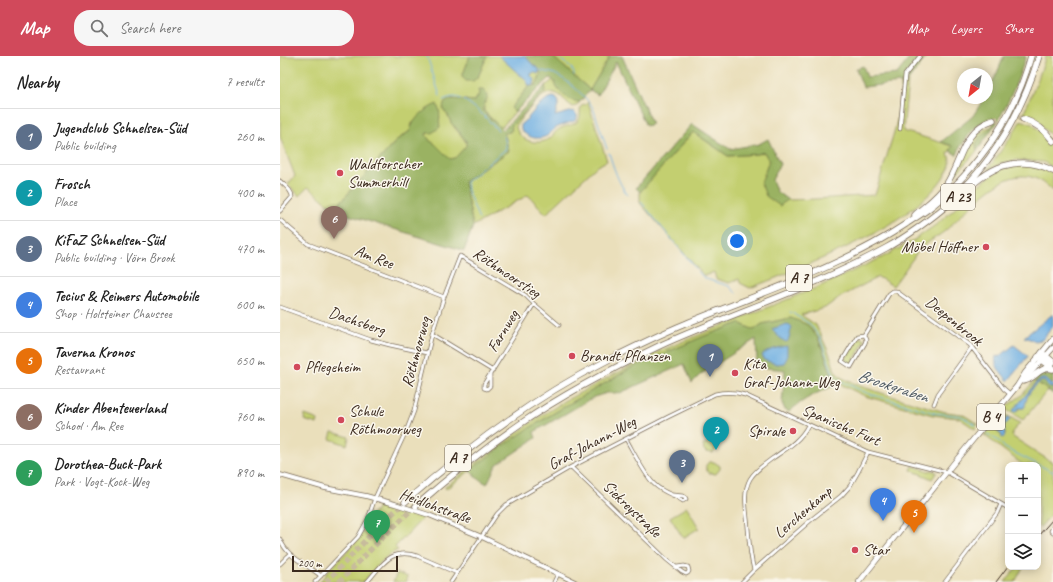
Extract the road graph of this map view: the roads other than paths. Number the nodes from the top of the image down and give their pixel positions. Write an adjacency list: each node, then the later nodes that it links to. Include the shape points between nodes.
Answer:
1 (920, 56): 6 (street, via 905,75)
2 (1031, 56): 12 (highway, A 7, via 1010,110 983,153 951,189)
3 (1039, 56): 13 (highway, A 7, via 1022,104 987,162)
4 (1023, 119): 7 (highway, via 1038,126)
5 (993, 120): 12 (highway, via 973,133 943,189)
6 (900, 129)
7 (1053, 141)
8 (1053, 171): 13 (highway, A 23, via 1026,163 997,168)
9 (280, 181): 10 (street, via 291,192 292,197)
10 (280, 211)
11 (280, 220): 15 (street, Am Ree, via 308,244)
12 (908, 222): 43 (highway, A 7, via 871,245 821,269 671,330 586,371 492,431)
13 (926, 222): 45 (highway, A 7, via 886,248 826,278 658,346 575,389 521,423 457,471)
14 (460, 256): 15 (street, Röthmoorweg); 16 (street, Röthmoorstieg, via 525,295)
15 (444, 297): 19 (street, Röthmoorweg)
16 (534, 304): 18 (street, Röthmoorstieg); 28 (street, Farnweg)
17 (280, 307): 24 (street, Dachsberg, via 371,340)
18 (559, 325)
19 (432, 334): 24 (street, Röthmoorweg); 28 (street, Farnweg)
20 (864, 334): 20 (street, via 857,336 842,361 851,367 865,343); 22 (street, Deepenbrook, via 889,294 894,291)
21 (1053, 339): 25 (main road)
22 (972, 347): 33 (street, Deepenbrook); 34 (street, via 938,394)
23 (1053, 348): 25 (main road, B 4)
24 (427, 353): 42 (street, Röthmoorweg, via 414,411)
25 (1042, 356): 26 (highway); 27 (highway); 30 (main road, B 4); 31 (main road, via 1025,373)
26 (1053, 362)
27 (1053, 369): 30 (highway, via 1042,370)
28 (493, 371): 29 (street, Farnweg)
29 (490, 375)
30 (1023, 381): 31 (main road, B 4)
31 (1017, 386): 33 (main road, B 4)
32 (729, 392): 35 (street, Spanische Furt, via 745,395); 36 (street, Graf-Johann-Weg, via 715,394)
33 (1010, 394): 39 (main road, B 4)
34 (934, 404)
35 (808, 425): 37 (street, Spanische Furt); 54 (street, via 802,436 757,470 748,484 746,504 750,558)
36 (626, 438): 38 (street, Graf-Johann-Weg); 41 (street, via 648,478 661,490)
37 (868, 452): 39 (street, Spanische Furt); 54 (street, Lerchenkamp, via 850,486 841,496)
38 (571, 466): 49 (street, Graf-Johann-Weg, via 506,505); 53 (street, Siekreystraße)
39 (947, 472): 44 (street, Spanische Furt); 64 (main road, B 4)
40 (280, 475): 42 (main road, Heidlohstraße, via 325,488)
41 (673, 495)
42 (375, 498): 49 (main road, Heidlohstraße, via 429,515); 57 (street, Röthmoorweg, via 368,519 358,536)
43 (405, 502)
44 (1001, 504): 46 (street, Spanische Furt); 65 (street)
45 (416, 506)
46 (1005, 506)
47 (1053, 527): 48 (street)
48 (1053, 533)
49 (482, 537): 55 (street, Graf-Johann-Weg); 56 (main road, Heidlohstraße)
50 (280, 539): 51 (street, via 283,548)
51 (290, 554): 52 (street); 57 (street)
52 (280, 564)
53 (677, 568)
54 (754, 570): 63 (street, Lerchenkamp)
55 (457, 573): 59 (street, via 417,556 399,553 388,559); 60 (street, Graf-Johann-Weg)
56 (558, 574): 61 (street); 62 (main road, Heidlohstraße)
57 (321, 576): 58 (street, Röthmoorweg)
58 (315, 582)
59 (367, 582)
60 (451, 582)
61 (554, 582)
62 (575, 582)
63 (742, 582)
64 (859, 582)
65 (945, 582)

